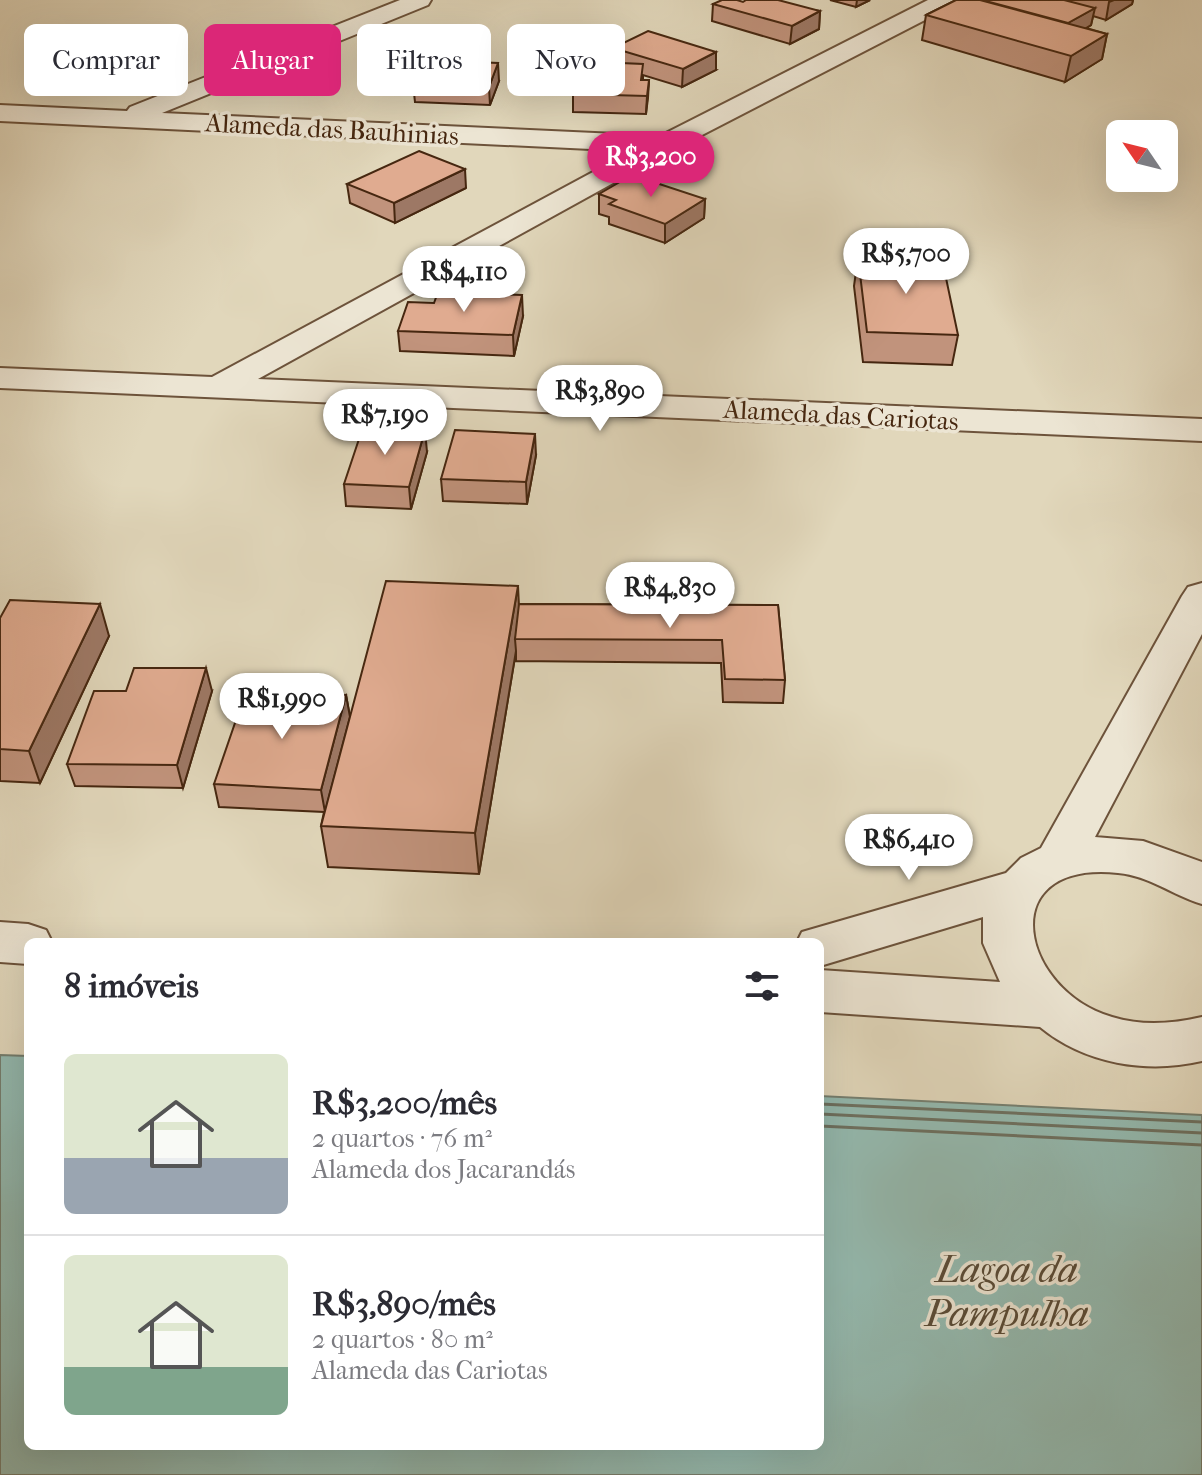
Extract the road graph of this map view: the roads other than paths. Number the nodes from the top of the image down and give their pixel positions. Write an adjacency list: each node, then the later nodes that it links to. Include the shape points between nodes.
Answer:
1 (420, 0): 4 (street)
2 (946, 0): 5 (street)
3 (0, 113): 4 (street, Alameda das Bauhinias)
4 (125, 119): 5 (street, Alameda das Bauhinias)
5 (664, 144): 7 (street)
6 (0, 378): 7 (street, Alameda das Cariotas)
7 (219, 387): 8 (street, Alameda das Cariotas)
8 (1202, 430)
9 (1202, 596): 10 (street)
10 (1038, 874): 11 (street, via 1090,854 1125,855 1161,864); 14 (street); 16 (street, via 1008,909 1006,933 1012,958)
11 (1202, 886)
12 (0, 942): 13 (street)
13 (24, 944)
14 (824, 945)
15 (824, 991): 16 (street)
16 (1050, 1007): 17 (street, via 1088,1031 1132,1044 1177,1046)
17 (1202, 1039)

